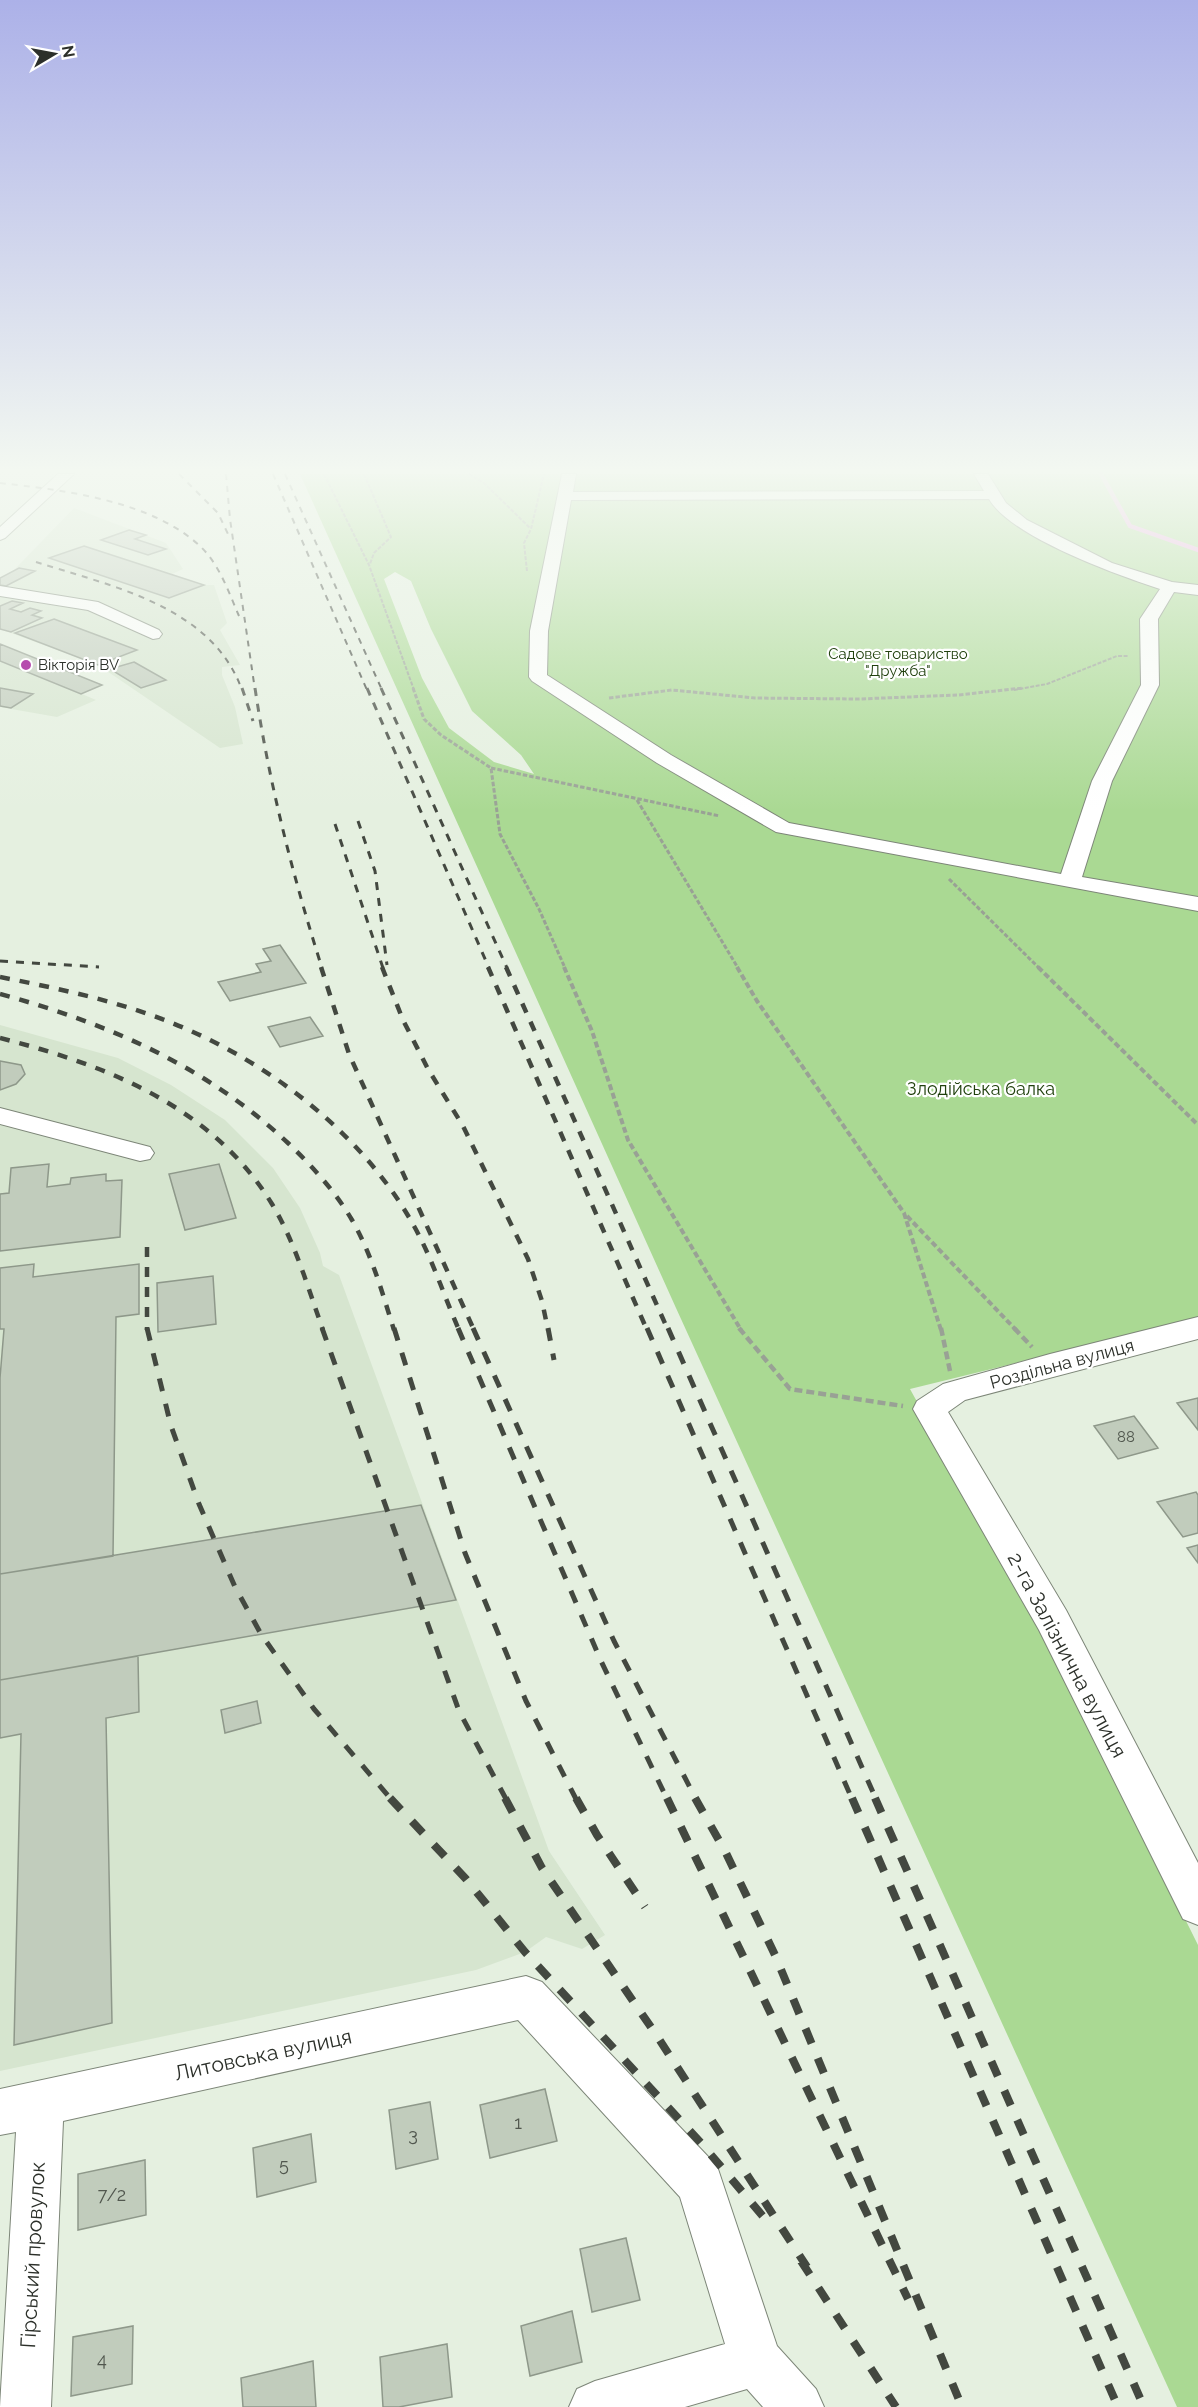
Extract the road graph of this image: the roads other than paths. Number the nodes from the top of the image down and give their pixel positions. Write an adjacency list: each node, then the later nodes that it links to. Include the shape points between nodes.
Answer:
1 (547, 586): 6 (street, via 539,631 538,677 664,759 783,828)
2 (1170, 587): 3 (street); 6 (street, via 1149,619 1150,685 1102,781)
3 (1198, 590)
4 (0, 591): 5 (street, via 92,606)
5 (153, 634)
6 (1069, 882): 7 (street)
7 (1198, 903)
8 (0, 1116): 9 (street)
9 (140, 1153)
10 (1198, 1329): 11 (street, Роздільна вулиця, via 1050,1365)
11 (942, 1401): 12 (street, 2-га Залізнична вулиця)
12 (1198, 1905)
13 (21, 2108): 14 (street, Литовська вулиця, via 526,1997 700,2183); 15 (street, Гірський провулок)
14 (756, 2361): 16 (street); 17 (street)
15 (25, 2407)
16 (595, 2407)
17 (798, 2407)

